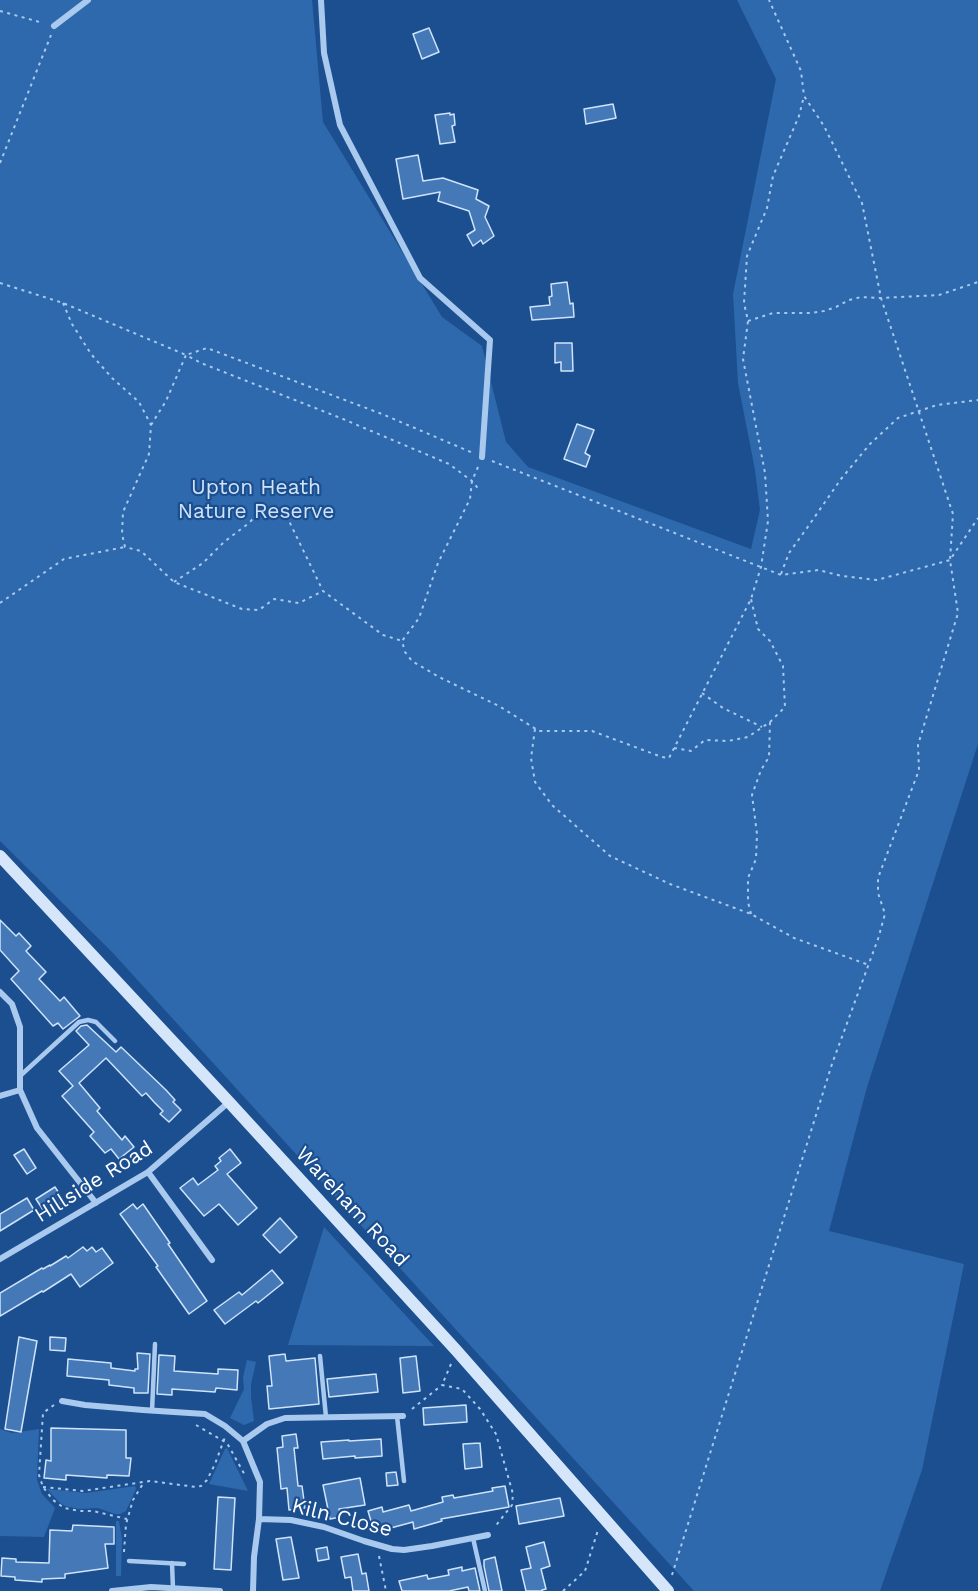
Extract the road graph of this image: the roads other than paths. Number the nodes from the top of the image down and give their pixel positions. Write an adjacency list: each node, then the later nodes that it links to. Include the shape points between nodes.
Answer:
1 (88, 0): 3 (street)
2 (321, 0): 4 (street, via 324,53 340,125 420,278 490,340)
3 (54, 26)
4 (482, 457)
5 (0, 856): 11 (street, Wareham Road)
6 (0, 992): 8 (street, via 12,1004 20,1028)
7 (115, 1041): 8 (lane, via 96,1022 79,1022)
8 (20, 1076): 9 (street)
9 (20, 1090): 10 (street); 13 (street, via 37,1128)
10 (0, 1096)
11 (229, 1102): 12 (street, Hillside Road); 35 (street, Wareham Road, via 456,1350)
12 (148, 1172): 13 (street, Hillside Road); 15 (street)
13 (96, 1203): 14 (street, Hillside Road)
14 (0, 1259)
15 (212, 1260)
16 (155, 1344): 19 (lane)
17 (320, 1356): 21 (lane)
18 (62, 1401): 19 (street)
19 (152, 1411): 22 (street, via 205,1413)
20 (400, 1416): 21 (street); 23 (lane)
21 (326, 1417): 22 (street, via 285,1418 267,1424)
22 (243, 1441): 24 (street, via 260,1482)
23 (404, 1481)
24 (260, 1520): 26 (street, Kiln Close, via 291,1520 404,1550); 33 (street)
25 (488, 1535): 26 (street, Kiln Close)
26 (473, 1538): 34 (lane)
27 (129, 1561): 28 (lane)
28 (172, 1563): 29 (lane); 30 (lane)
29 (184, 1564)
30 (173, 1589): 31 (street); 32 (street)
31 (112, 1591)
32 (220, 1591)
33 (253, 1591)
34 (485, 1591)
35 (667, 1591)

